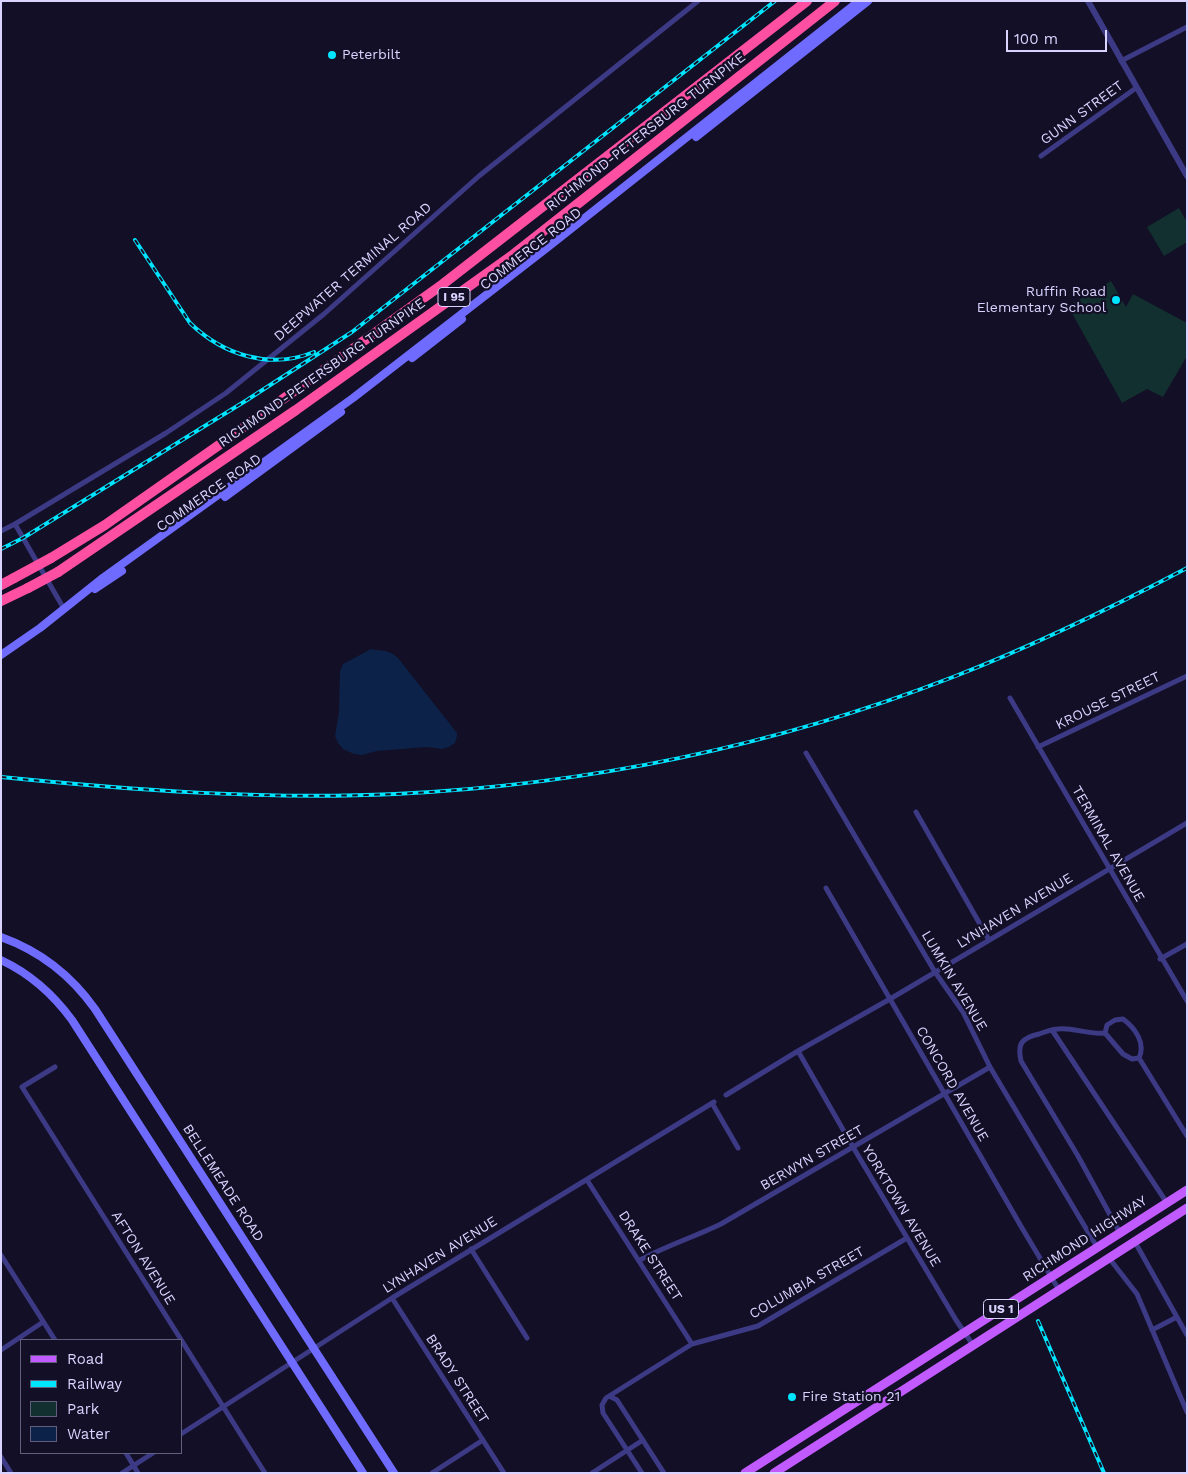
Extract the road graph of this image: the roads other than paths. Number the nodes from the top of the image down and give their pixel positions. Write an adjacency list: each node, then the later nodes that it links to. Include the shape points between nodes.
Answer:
1 (698, 1): 12 (street, DEEPWATER TERMINAL ROAD, via 480,176 324,314 226,393)
2 (807, 1): 14 (highway, RICHMOND-PETERSBURG TURNPIKE / I 95, bridge, via 443,284 105,525)
3 (834, 1): 16 (highway, RICHMOND-PETERSBURG TURNPIKE / I 95, bridge, via 514,254 296,410 58,572)
4 (859, 1): 15 (main road, COMMERCE ROAD, via 353,398)
5 (868, 1): 15 (main road, COMMERCE ROAD, via 322,427 101,586)
6 (1088, 1): 8 (street)
7 (1187, 27): 8 (street)
8 (1121, 61): 9 (street)
9 (1136, 88): 10 (street, GUNN STREET); 11 (street)
10 (1041, 156)
11 (1187, 176)
12 (15, 524): 13 (street, DEEPWATER TERMINAL ROAD); 17 (street)
13 (1, 531)
14 (1, 585)
15 (82, 596): 17 (main road, COMMERCE ROAD)
16 (1, 601)
17 (64, 609): 18 (main road, COMMERCE ROAD)
18 (1, 655)
19 (1187, 676): 21 (street, KROUSE STREET)
20 (1010, 698): 21 (street, TERMINAL AVENUE)
21 (1038, 747): 25 (street, TERMINAL AVENUE)
22 (806, 753): 32 (street, LUMKIN AVENUE)
23 (916, 812): 28 (street)
24 (1187, 823): 25 (street, LYNHAVEN AVENUE)
25 (1109, 869): 28 (street, LYNHAVEN AVENUE); 30 (street, TERMINAL AVENUE)
26 (826, 888): 33 (street, CONCORD AVENUE)
27 (1, 937): 72 (main road, BELLEMEADE ROAD, via 21,944 53,964 88,998)
28 (989, 940): 32 (street, LYNHAVEN AVENUE)
29 (1187, 944): 30 (street)
30 (1160, 959): 34 (street, TERMINAL AVENUE)
31 (1, 960): 74 (main road, via 39,984 72,1020)
32 (935, 972): 33 (street, LYNHAVEN AVENUE); 39 (street, LUMKIN AVENUE, via 963,1012)
33 (890, 999): 37 (street, LYNHAVEN AVENUE); 41 (street, CONCORD AVENUE)
34 (1187, 1001)
35 (1052, 1030): 36 (street); 48 (street); 50 (street, via 1028,1036 1021,1043 1021,1061)
36 (1105, 1033): 38 (street, via 1123,1054 1132,1060); 38 (street, via 1107,1025 1123,1019 1138,1034 1141,1045)
37 (798, 1051): 42 (street, LYNHAVEN AVENUE); 45 (street, YORKTOWN AVENUE)
38 (1139, 1058): 43 (street)
39 (990, 1066): 41 (street, BERWYN STREET); 53 (street, LUMKIN AVENUE)
40 (55, 1067): 68 (street, AFTON AVENUE, via 22,1087)
41 (944, 1094): 45 (street, BERWYN STREET); 58 (street, CONCORD AVENUE)
42 (726, 1095)
43 (1187, 1136)
44 (738, 1148): 46 (street, LYNHAVEN AVENUE, via 713,1102)
45 (853, 1148): 51 (street, YORKTOWN AVENUE); 57 (street, BERWYN STREET, via 720,1224)
46 (587, 1180): 54 (street, LYNHAVEN AVENUE); 57 (street, DRAKE STREET)
47 (1187, 1190): 48 (main road, RICHMOND HIGHWAY / US 1)
48 (1167, 1203): 50 (main road, RICHMOND HIGHWAY / US 1)
49 (1187, 1208): 52 (main road, RICHMOND HIGHWAY / US 1)
50 (1120, 1233): 53 (main road, RICHMOND HIGHWAY / US 1)
51 (907, 1238): 64 (street, YORKTOWN AVENUE); 70 (street, COLUMBIA STREET, via 758,1326)
52 (1135, 1242): 56 (main road, RICHMOND HIGHWAY / US 1); 61 (street)
53 (1097, 1247): 58 (main road, RICHMOND HIGHWAY / US 1)
54 (471, 1249): 60 (street, LYNHAVEN AVENUE); 66 (street)
55 (1, 1255): 62 (street)
56 (1109, 1258): 59 (main road, RICHMOND HIGHWAY / US 1); 63 (street, via 1137,1294)
57 (640, 1260): 70 (street, DRAKE STREET)
58 (1052, 1277): 59 (street, CONCORD AVENUE); 64 (main road, RICHMOND HIGHWAY / US 1)
59 (1060, 1290): 71 (main road, RICHMOND HIGHWAY / US 1)
60 (392, 1298): 72 (street, LYNHAVEN AVENUE); 79 (street, BRADY STREET)
61 (1177, 1317): 63 (street); 65 (street)
62 (43, 1322): 67 (street); 73 (street)
63 (1152, 1330): 77 (street)
64 (964, 1333): 71 (street, YORKTOWN AVENUE); 97 (main road, RICHMOND HIGHWAY / US 1)
65 (1187, 1336)
66 (527, 1338)
67 (54, 1339)
68 (181, 1339)
69 (182, 1340): 76 (street, AFTON AVENUE)
70 (692, 1344): 75 (street, COLUMBIA STREET)
71 (973, 1345): 98 (main road, RICHMOND HIGHWAY / US 1)
72 (314, 1348): 74 (street, LYNHAVEN AVENUE); 91 (main road, BELLEMEADE ROAD)
73 (1, 1350)
74 (292, 1362): 76 (street, LYNHAVEN AVENUE); 90 (main road)
75 (610, 1397): 80 (street, via 617,1400); 81 (street, via 603,1401 602,1410)
76 (224, 1407): 78 (street, LYNHAVEN AVENUE); 89 (street, AFTON AVENUE)
77 (1187, 1412)
78 (182, 1433)
79 (483, 1440): 92 (street); 93 (street, BRADY STREET)
80 (643, 1440): 81 (street); 96 (street)
81 (627, 1450): 94 (street); 95 (street)
82 (127, 1454): 85 (street)
83 (151, 1454): 85 (street)
84 (1, 1457): 86 (street)
85 (134, 1465): 87 (street); 88 (street)
86 (11, 1473)
87 (122, 1473)
88 (138, 1473)
89 (265, 1473)
90 (363, 1473)
91 (394, 1473)
92 (432, 1473)
93 (504, 1473)
94 (592, 1473)
95 (642, 1473)
96 (664, 1473)
97 (745, 1473)
98 (774, 1473)

